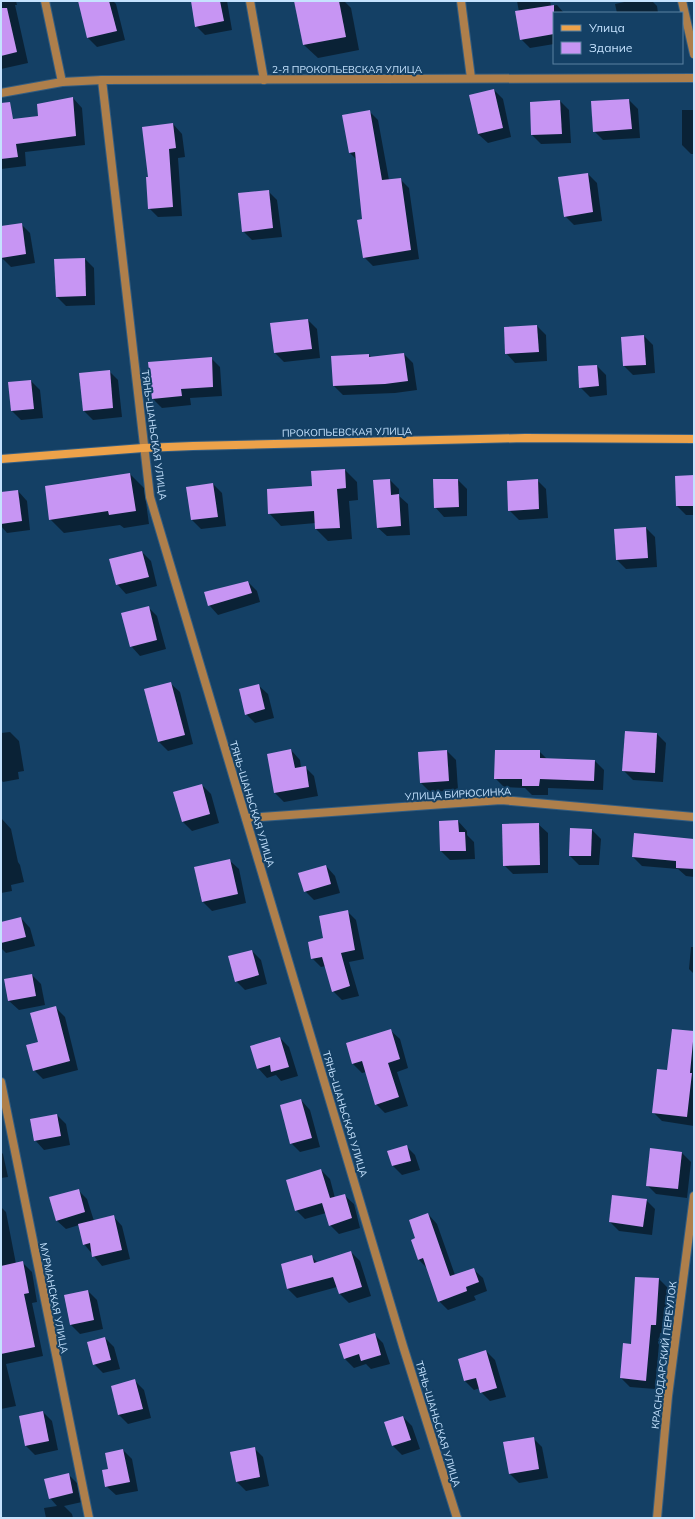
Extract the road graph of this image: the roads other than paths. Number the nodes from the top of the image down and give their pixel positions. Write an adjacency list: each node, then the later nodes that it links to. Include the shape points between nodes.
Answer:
1 (45, 1): 10 (street)
2 (250, 1): 9 (street)
3 (461, 1): 6 (street)
4 (682, 1): 5 (street)
5 (694, 54)
6 (471, 78): 7 (street, 2-Я ПРОКОПЬЕВСКАЯ УЛИЦА); 9 (street, 2-Я ПРОКОПЬЕВСКАЯ УЛИЦА)
7 (694, 78)
8 (102, 80): 9 (street, 2-Я ПРОКОПЬЕВСКАЯ УЛИЦА); 10 (street, 2-Я ПРОКОПЬЕВСКАЯ УЛИЦА); 13 (street, ТЯНЬ-ШАНЬСКАЯ УЛИЦА)
9 (264, 80)
10 (62, 82): 11 (street, 2-Я ПРОКОПЬЕВСКАЯ УЛИЦА)
11 (1, 93)
12 (694, 439): 13 (main road, ПРОКОПЬЕВСКАЯ УЛИЦА, via 525,438)
13 (144, 448): 14 (main road, ПРОКОПЬЕВСКАЯ УЛИЦА); 16 (street, ТЯНЬ-ШАНЬСКАЯ УЛИЦА, via 150,497)
14 (1, 459)
15 (694, 816): 16 (street, УЛИЦА БИРЮСИНКА, via 501,800)
16 (246, 818): 20 (street, ТЯНЬ-ШАНЬСКАЯ УЛИЦА, via 403,1346)
17 (1, 1082): 19 (street, МУРМАНСКАЯ УЛИЦА)
18 (694, 1196): 21 (street, КРАСНОДАРСКИЙ ПЕРЕУЛОК, via 668,1396)
19 (89, 1518)
20 (457, 1518)
21 (657, 1518)

